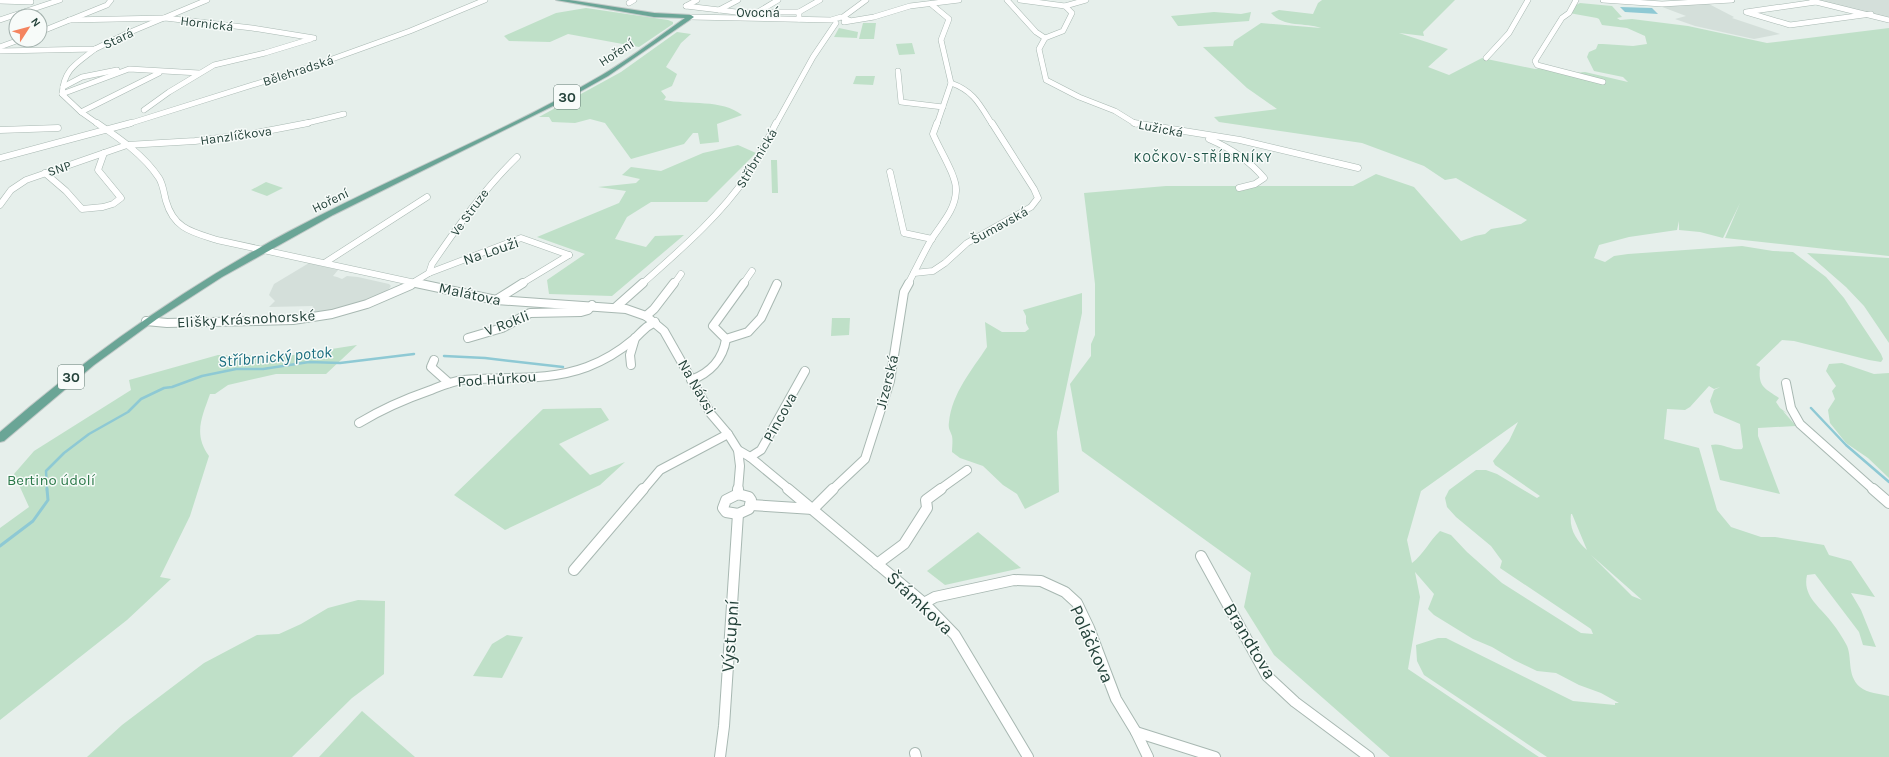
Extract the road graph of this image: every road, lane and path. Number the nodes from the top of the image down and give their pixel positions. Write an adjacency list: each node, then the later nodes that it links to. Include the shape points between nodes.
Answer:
1 (60, 0): 39 (street)
2 (110, 0): 40 (street, via 107,5)
3 (207, 0): 37 (street, Stará)
4 (477, 0): 63 (street, Bělehradská, via 355,48)
5 (485, 0): 63 (street, Bělehradská, via 417,29 317,64)
6 (559, 0): 35 (main road, via 654,15)
7 (578, 0): 35 (main road)
8 (634, 0): 28 (street)
9 (697, 0): 31 (street, Ovocná, via 686,6)
10 (820, 0): 33 (street)
11 (866, 0): 36 (street)
12 (959, 0): 29 (street)
13 (1007, 0): 46 (street, via 1036,32)
14 (1020, 0): 30 (street)
15 (1086, 0): 30 (street)
16 (1528, 0): 49 (street, via 1510,33)
17 (1576, 0): 54 (street, via 1535,62)
18 (1603, 0): 24 (street, via 1648,4)
19 (1732, 0): 25 (street)
20 (1807, 0): 27 (street)
21 (0, 1): 26 (street)
22 (736, 1): 31 (street)
23 (776, 1): 32 (street)
24 (1698, 1): 25 (street)
25 (1712, 1)
26 (31, 2)
27 (1816, 2): 34 (street); 34 (street, via 1746,12 1790,25)
28 (629, 3)
29 (931, 4): 42 (street, via 910,6 874,17); 55 (street, via 949,19 941,40)
30 (1065, 6): 46 (street, via 1072,13 1063,32)
31 (719, 10): 32 (street, Ovocná)
32 (757, 12): 33 (street, Ovocná)
33 (799, 12): 38 (street, Ovocná)
34 (1871, 14): 43 (street)
35 (691, 17): 38 (street); 77 (main road, Hoření / 30, via 606,75 565,98)
36 (843, 17): 41 (street); 42 (street)
37 (165, 18): 40 (street, Hornická); 47 (street, Stará); 53 (street, Hornická, via 314,38 214,65)
38 (799, 19): 41 (street)
39 (0, 20)
40 (69, 20): 45 (street)
41 (831, 20): 44 (street)
42 (849, 20): 44 (street)
43 (1889, 20)
44 (836, 23): 87 (street, Stříbrnická, via 819,46 747,176 733,196 697,233)
45 (48, 29)
46 (1045, 38): 65 (street, Lužická, via 1039,54 1046,80 1051,84 1115,110 1136,124)
47 (95, 49): 48 (street, Stará); 56 (street, via 72,67 63,81)
48 (0, 51)
49 (1486, 58)
50 (120, 69): 56 (street, via 82,77)
51 (162, 71): 53 (street); 57 (street, via 129,69); 60 (street)
52 (898, 71): 58 (street, via 901,102)
53 (199, 73): 59 (street, Hornická)
54 (1603, 82)
55 (951, 83): 58 (street, Jizerská); 82 (street, Šumavská, via 962,87 975,97 1038,198 1031,207 967,243 933,271)
56 (63, 87): 57 (street)
57 (62, 94): 60 (street, Malátova)
58 (942, 107): 76 (street, Jizerská, via 933,134 953,176 956,191 949,216)
59 (144, 110)
60 (81, 112): 63 (street, Malátova)
61 (344, 114): 66 (street, Hanzlíčkova, via 245,135)
62 (58, 128): 64 (street)
63 (106, 129): 66 (street, Malátova); 69 (street, Bělehradská)
64 (0, 130)
65 (1201, 135): 70 (street, Lužická, via 1254,143); 73 (street, via 1228,147 1264,178 1255,184)
66 (128, 146): 67 (street, SNP); 77 (street, Malátova, via 160,179 170,214 179,224 201,235)
67 (104, 152): 72 (street, SNP); 72 (street, via 98,170 120,198 117,202 92,210 82,209)
68 (517, 157): 80 (street, Ve Struze, via 470,208 432,264)
69 (0, 158)
70 (1358, 168)
71 (890, 172): 76 (street, via 904,233)
72 (45, 173): 75 (street, SNP, via 15,186)
73 (1239, 188)
74 (427, 197): 78 (street)
75 (0, 205)
76 (932, 239): 82 (street, Jizerská)
77 (262, 250): 78 (street, Malátova); 89 (main road, Hoření / 30)
78 (326, 262): 83 (street, Malátova)
79 (752, 271): 93 (street, via 713,326)
80 (429, 273): 83 (street, Na Louži); 85 (street, Na Louži, via 521,238 569,255)
81 (681, 274): 88 (street)
82 (914, 274): 109 (street, Jizerská, via 904,292 890,381 865,459)
83 (413, 284): 85 (street, Malátova); 89 (street, Elišky Krásnohorské, via 348,310 293,320 167,323)
84 (777, 284): 93 (street, via 761,318 748,332)
85 (496, 300): 86 (street, Malátova)
86 (592, 305): 87 (street, Malátova); 91 (street, V Rokli, via 588,310 581,312 530,313 502,328)
87 (616, 307): 88 (street, Na Návsi, via 633,310)
88 (646, 316): 90 (street, Na Návsi)
89 (146, 321): 102 (main road, Hoření / 30, via 89,363)
90 (655, 322): 92 (street, Pod Hůrkou, via 644,328); 97 (street, Na Návsi, via 670,339)
91 (468, 338)
92 (635, 338): 95 (street, via 630,355); 98 (street, Pod Hůrkou, via 588,367 570,372 520,379 462,380)
93 (726, 339): 97 (street, via 724,348 710,370 703,376)
94 (434, 360): 98 (street, via 431,367)
95 (631, 365)
96 (805, 371): 104 (street, Pincova, via 762,450)
97 (691, 380): 101 (street, Na Návsi, via 711,414)
98 (450, 383): 100 (street, Pod Hůrkou, via 402,400)
99 (1786, 383): 107 (street, via 1794,418)
100 (359, 423)
101 (728, 434): 103 (street, Na Návsi); 113 (street, via 678,458 660,470)
102 (0, 438)
103 (738, 450): 104 (street, Šrámkova); 106 (street, Na Návsi)
104 (750, 457): 109 (street, Šrámkova)
105 (967, 470): 112 (street, via 926,500 927,508 904,544)
106 (738, 494): 108 (street, via 749,497); 110 (street, via 723,503 726,512)
107 (1889, 502)
108 (752, 505): 109 (street); 110 (street, via 745,512)
109 (813, 509): 112 (street, Šrámkova)
110 (738, 514): 116 (street, Výstupní)
111 (1201, 556): 120 (street, Brandtova, via 1267,676 1295,702)
112 (877, 564): 114 (street, Šrámkova)
113 (574, 570)
114 (924, 603): 115 (street, Poláčkova, via 935,597 1014,580 1041,581 1065,592 1077,603 1116,699); 117 (street, Šrámkova, via 955,635)
115 (1136, 732): 118 (street, Poláčkova); 119 (street)
116 (720, 757)
117 (1028, 757)
118 (1148, 757)
119 (1215, 757)
120 (1369, 757)

